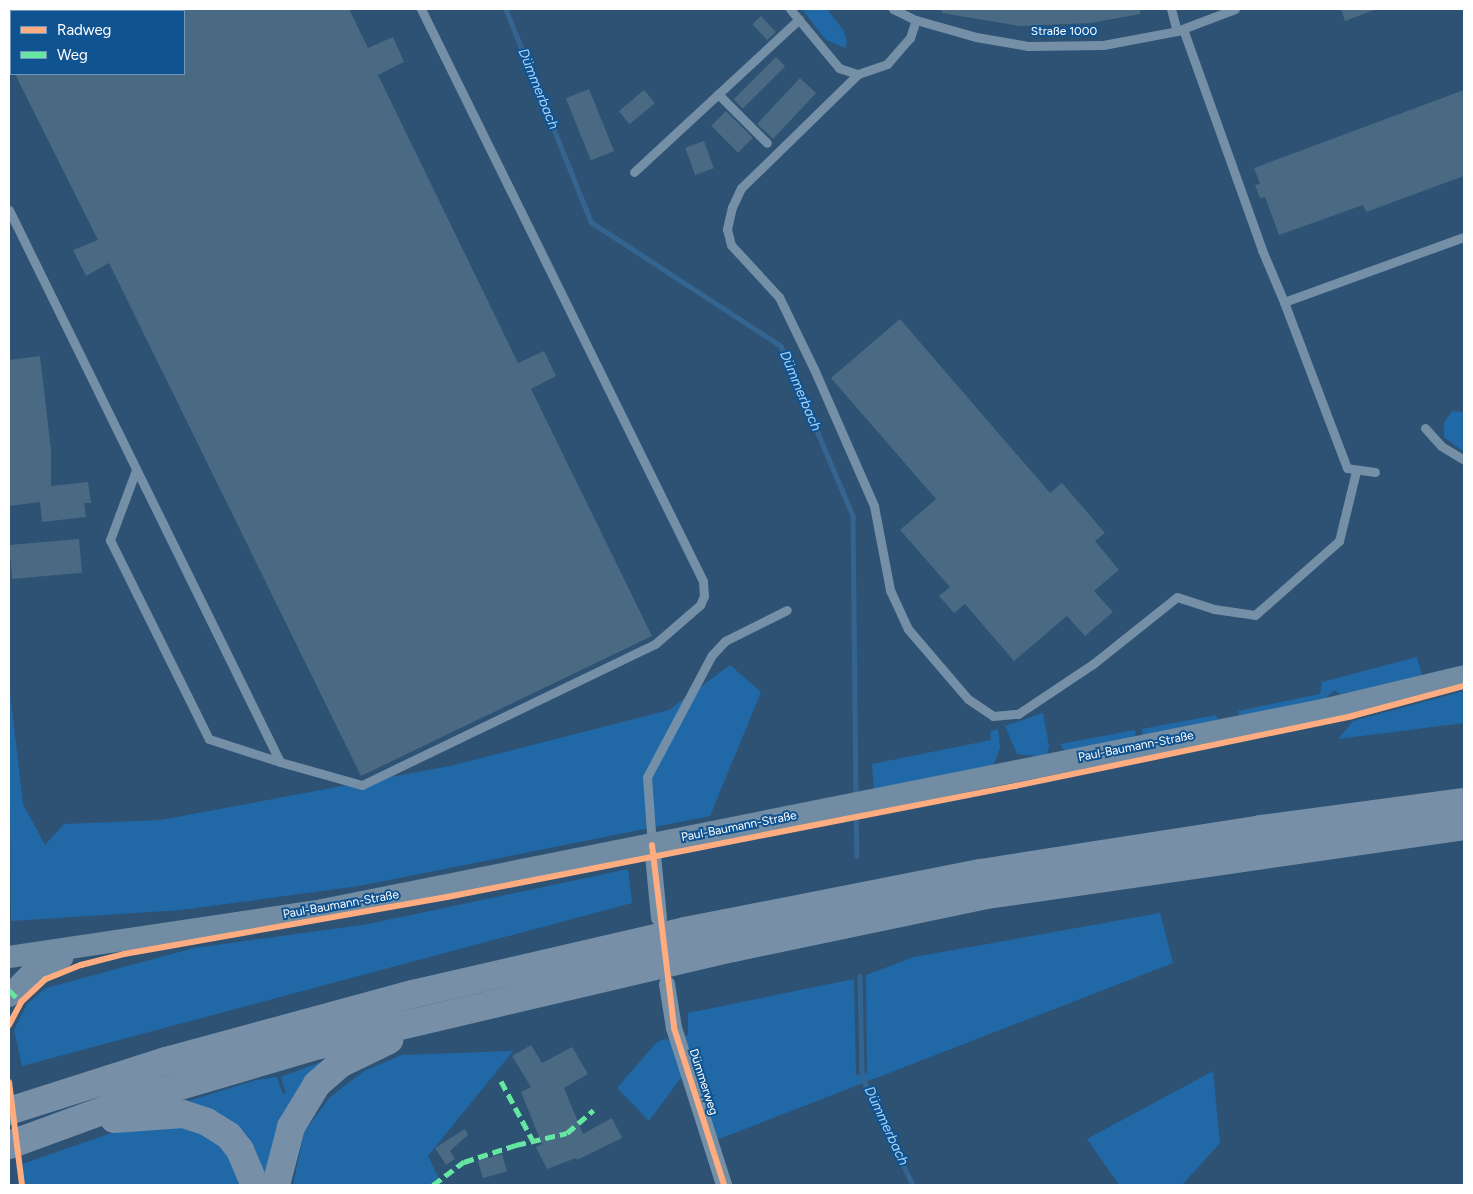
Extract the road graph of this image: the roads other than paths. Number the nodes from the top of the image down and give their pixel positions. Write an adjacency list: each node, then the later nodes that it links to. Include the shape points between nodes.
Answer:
1 (421, 9): 23 (lane, via 703,581 704,596 700,605 655,644 362,785)
2 (790, 9): 6 (lane)
3 (893, 9): 7 (lane, Straße 1000)
4 (1171, 9): 8 (lane)
5 (1235, 9): 8 (lane, Straße 1000)
6 (799, 19): 9 (lane, via 839,68); 10 (lane)
7 (916, 20): 8 (lane, Straße 1000, via 976,37 1028,46 1103,45); 9 (lane, via 910,38 887,64)
8 (1180, 30): 15 (lane)
9 (858, 74): 19 (lane, via 741,188 727,229 731,245 780,297 814,369 874,506 890,590 908,629 968,699 993,716 1018,714 1177,597 1214,609 1255,615 1339,541)
10 (718, 94): 11 (lane); 12 (lane)
11 (766, 143)
12 (634, 172)
13 (9, 210): 18 (lane)
14 (1464, 237): 15 (lane)
15 (1284, 302): 19 (lane, via 1347,468)
16 (1425, 428): 17 (lane, via 1441,446)
17 (1464, 460)
18 (136, 470): 23 (lane); 23 (lane, via 110,540 209,739)
19 (1356, 472): 20 (lane)
20 (1374, 472)
21 (788, 610): 26 (lane, via 725,641 712,655 647,777)
22 (1464, 676): 26 (main road, Paul-Baumann-Straße, via 1327,709)
23 (280, 762)
24 (1464, 802): 33 (highway, via 1262,829 990,872 686,931 413,994 166,1061)
25 (1464, 826): 31 (highway, via 987,895)
26 (652, 845): 27 (street); 28 (main road, Paul-Baumann-Straße, via 322,910)
27 (659, 918)
28 (91, 944): 29 (main road, Paul-Baumann-Straße); 32 (main road, via 32,972)
29 (9, 957)
30 (667, 984): 38 (street, Dümmerweg, via 674,1028)
31 (527, 994): 34 (highway, via 319,1045 129,1101); 37 (highway, via 468,1018 392,1039 340,1064 317,1084 300,1109 285,1145)
32 (9, 996)
33 (9, 1112)
34 (45, 1132): 35 (highway); 36 (highway, via 139,1115 183,1114 207,1122 229,1136 248,1163)
35 (9, 1145)
36 (255, 1185)
37 (276, 1185)
38 (724, 1185)

